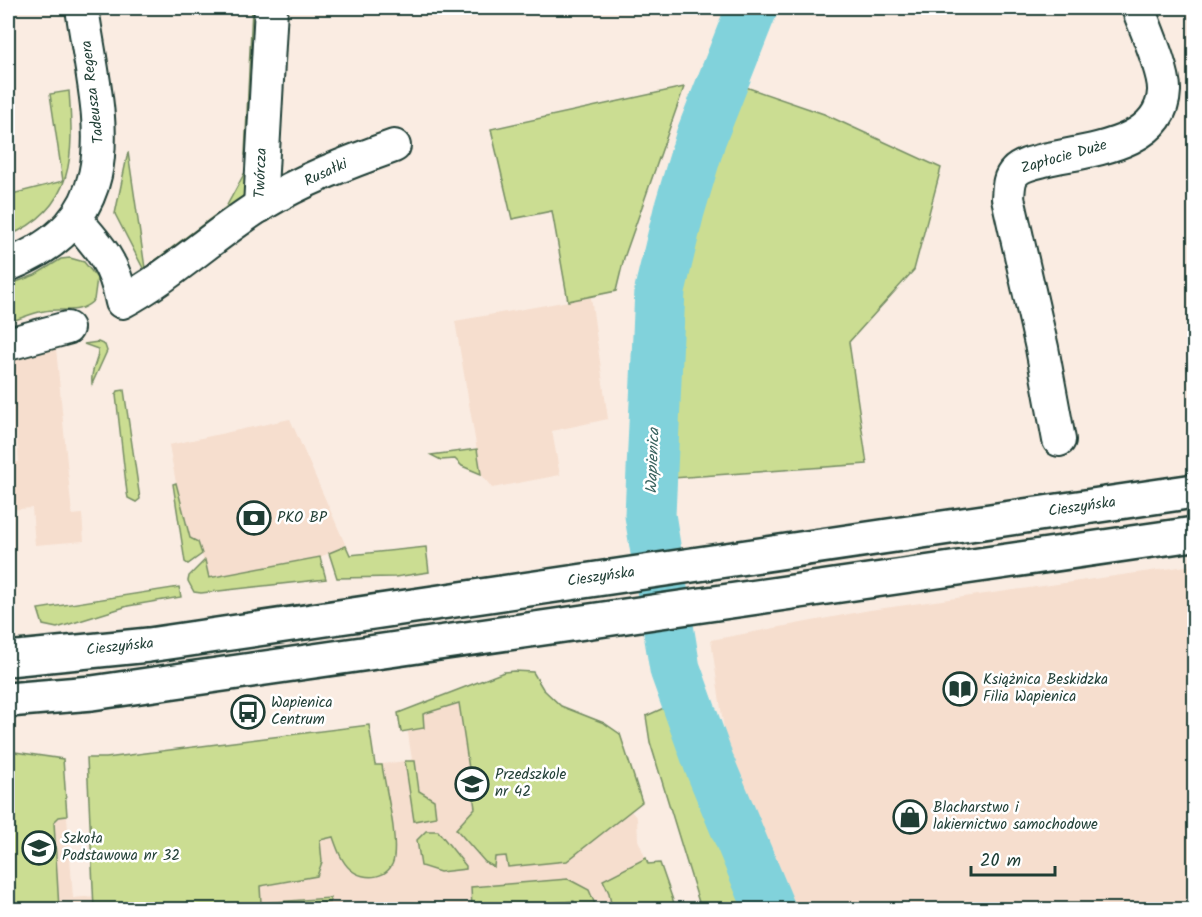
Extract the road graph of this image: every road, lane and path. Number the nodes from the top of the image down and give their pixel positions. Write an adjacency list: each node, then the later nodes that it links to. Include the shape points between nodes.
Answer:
1 (82, 8): 6 (street, Tadeusza Regera, via 99,151 90,192)
2 (271, 8): 5 (street, Twórcza)
3 (1138, 8): 10 (street, Zapłocie Duże, via 1164,88 1161,112 1151,125 1127,140 1035,162 1016,170 1009,183 1008,198)
4 (394, 146): 5 (street, Rusałki, via 352,161)
5 (260, 206): 6 (street, Twórcza, via 122,302 111,263)
6 (75, 219): 7 (street, via 49,245)
7 (8, 265)
8 (67, 328): 9 (street)
9 (8, 344)
10 (1059, 440)
11 (1194, 491): 13 (main road, Cieszyńska, via 149,645)
12 (1194, 534): 14 (main road, via 92,693)
13 (8, 659)
14 (8, 700)

